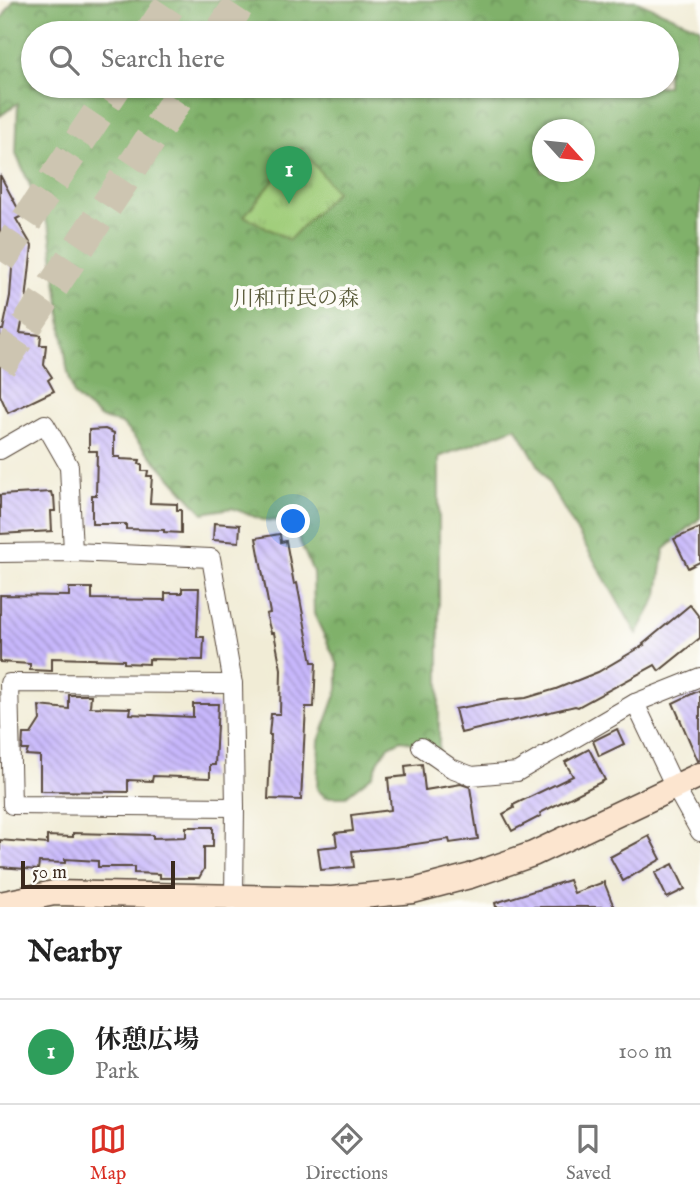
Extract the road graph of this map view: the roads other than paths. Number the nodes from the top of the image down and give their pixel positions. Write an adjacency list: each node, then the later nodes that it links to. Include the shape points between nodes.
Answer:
1 (0, 450): 3 (street, via 45,425 69,466)
2 (0, 552): 3 (street)
3 (73, 552): 5 (street, via 211,558)
4 (700, 677): 6 (street)
5 (233, 684): 10 (street); 10 (street, via 9,683 12,805)
6 (635, 703): 7 (street, via 517,772 472,776); 9 (street)
7 (421, 747)
8 (700, 775): 9 (street)
9 (676, 787): 11 (street); 12 (street, via 533,854 413,891 332,900)
10 (235, 807): 12 (street)
11 (700, 832)
12 (235, 902): 13 (street, via 54,893)
13 (0, 904)

